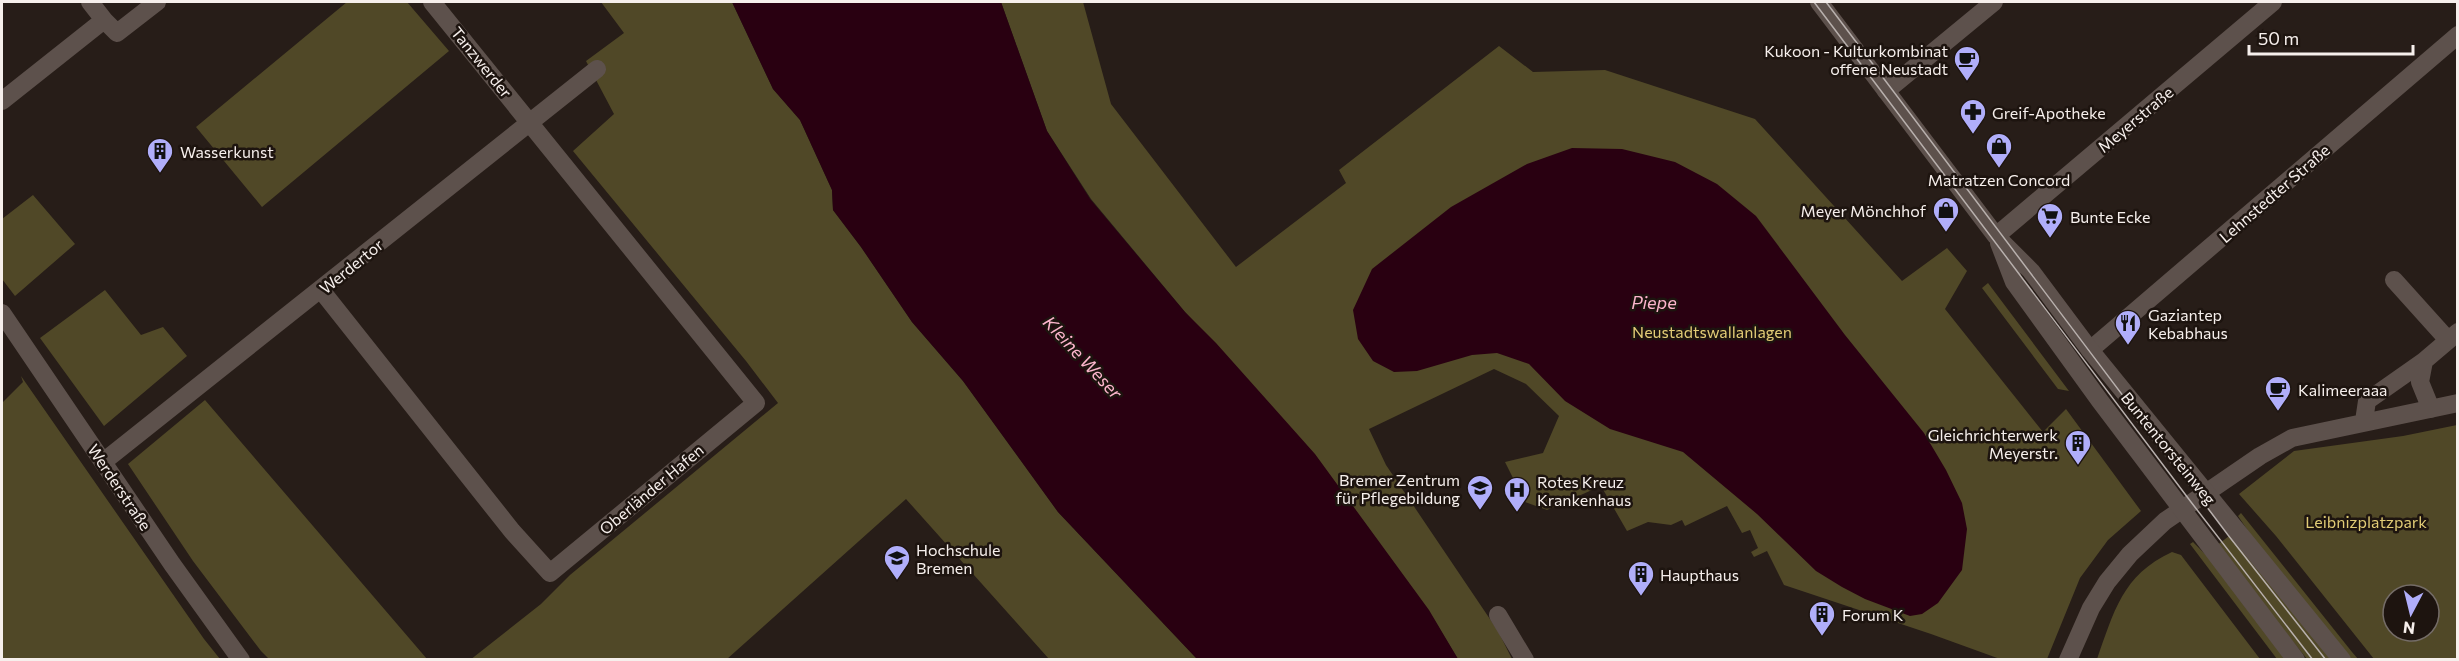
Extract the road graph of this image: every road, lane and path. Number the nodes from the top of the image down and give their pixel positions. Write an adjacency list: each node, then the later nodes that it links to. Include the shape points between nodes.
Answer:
1 (90, 2): 7 (street)
2 (157, 2): 7 (street, via 117,33)
3 (432, 2): 12 (street, Tanzwerder)
4 (1819, 2): 10 (street, Buntentorsteinweg)
5 (1994, 2): 10 (street)
6 (2273, 2): 13 (street, Meyerstraße)
7 (104, 20): 11 (street)
8 (2457, 35): 18 (street, Lehnstedter Straße)
9 (597, 69): 12 (street, Werdertor)
10 (1886, 91): 13 (street, Buntentorsteinweg)
11 (2, 101)
12 (531, 122): 15 (street, Werdertor); 15 (street, Oberländer Hafen, via 756,403 550,573 512,531)
13 (1996, 236): 18 (street, Buntentorsteinweg, via 2031,271); 24 (street, Buntentorsteinweg, via 2014,282)
14 (2394, 280): 17 (street)
15 (321, 290): 23 (street, Werdertor)
16 (2, 314): 23 (street, Werderstraße)
17 (2453, 336): 19 (street)
18 (2090, 351): 24 (street, Buntentorsteinweg)
19 (2424, 361): 21 (street, via 2420,382); 22 (street, via 2367,401)
20 (2457, 404): 21 (street)
21 (2431, 409): 22 (street)
22 (2364, 421): 24 (street, via 2292,438)
23 (103, 462): 26 (street, Werderstraße)
24 (2194, 501): 28 (street, via 2152,531 2107,582); 29 (street, Buntentorsteinweg); 30 (street, Buntentorsteinweg)
25 (1498, 615): 27 (street)
26 (241, 660)
27 (1525, 660)
28 (2068, 660)
29 (2296, 660)
30 (2342, 660)

